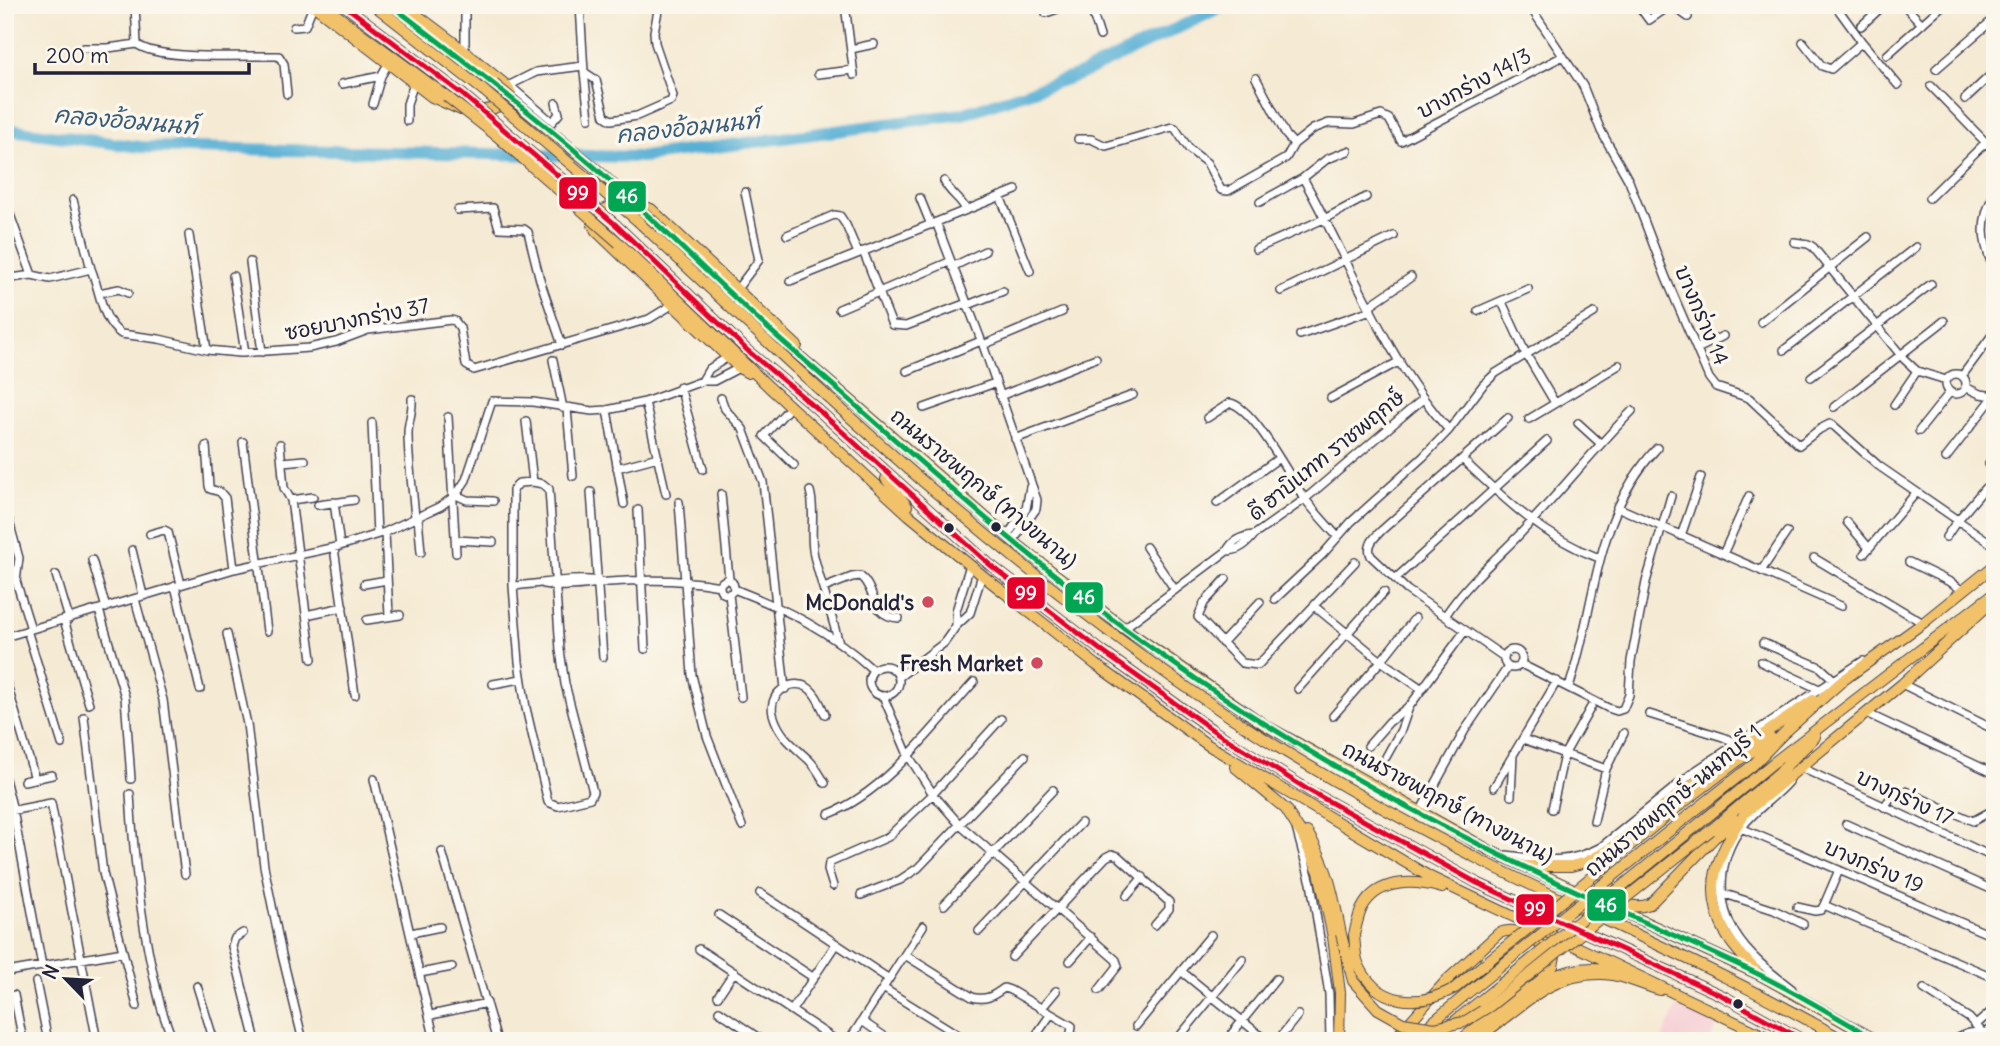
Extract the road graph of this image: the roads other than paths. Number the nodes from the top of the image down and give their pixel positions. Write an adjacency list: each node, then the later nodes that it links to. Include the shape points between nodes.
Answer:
1 (135, 5): 29 (street)
2 (323, 5): 144 (main road, bridge, via 497,136 619,243)
3 (344, 5): 181 (main road, bridge, via 462,94 617,225 748,351)
4 (374, 5): 175 (main road, bridge, via 639,222)
5 (391, 5): 137 (main road, ถนนราชพฤกษ์ (ทางขนาน), bridge, via 594,167)
6 (404, 5): 33 (main road)
7 (465, 5): 33 (street)
8 (580, 5): 38 (street)
9 (659, 5): 38 (street, via 655,43 671,101 637,116 611,120 604,116 596,80)
10 (845, 5): 32 (street)
11 (1069, 5): 20 (street)
12 (1090, 5): 26 (street)
13 (1529, 5): 35 (street, บางกร่าง 14)
14 (1638, 5): 21 (street, via 1649,20 1668,7)
15 (1835, 5): 28 (street)
16 (1884, 5): 24 (street)
17 (1905, 5): 23 (street)
18 (1944, 5): 23 (street)
19 (313, 6): 25 (street, via 304,26); 36 (main road)
20 (1045, 13)
21 (1688, 17)
22 (1995, 18): 37 (street)
23 (1922, 24): 34 (street)
24 (1861, 26)
25 (294, 27)
26 (1100, 36)
27 (1803, 42): 28 (street, via 1822,66 1830,69)
28 (1862, 42): 46 (street)
29 (137, 44): 31 (street); 48 (street, via 153,52 279,56)
30 (874, 44): 32 (street)
31 (84, 48)
32 (850, 49): 40 (street, via 854,73)
33 (465, 52): 45 (main road)
34 (1887, 55)
35 (1563, 56): 56 (street, บางกร่าง 14/3, via 1401,141 1381,115 1354,124 1329,123); 122 (street, บางกร่าง 14, via 1583,86 1629,181)
36 (388, 64): 41 (street); 43 (main road)
37 (1936, 68)
38 (583, 69): 45 (street, via 536,72); 52 (street)
39 (1995, 71): 49 (street)
40 (818, 75)
41 (381, 76): 44 (street); 51 (street)
42 (1256, 78): 56 (street)
43 (414, 83): 45 (main road, via 432,97 472,111 506,103 511,94); 53 (street)
44 (342, 84)
45 (508, 85): 50 (street, via 552,122 559,114)
46 (1898, 85)
47 (1931, 86): 55 (street)
48 (287, 94)
49 (1965, 99)
50 (556, 103)
51 (373, 104)
52 (589, 118)
53 (407, 121)
54 (1078, 139): 56 (street, via 1106,146 1175,128 1189,149 1207,163 1224,191 1283,160)
55 (1985, 143): 58 (street); 67 (street)
56 (1294, 144)
57 (1348, 151): 59 (street, via 1318,164)
58 (1995, 152)
59 (1303, 178): 70 (street); 73 (street)
60 (944, 181): 72 (street)
61 (1016, 190): 64 (street)
62 (745, 192): 98 (street, via 759,260)
63 (1995, 193): 85 (street, via 1983,226)
64 (1000, 196): 72 (street); 90 (street)
65 (1366, 197): 73 (street)
66 (920, 198): 74 (street)
67 (1929, 198)
68 (5, 201): 92 (street)
69 (73, 201): 88 (street, ซอยบางกร่าง 37)
70 (1260, 202)
71 (458, 210): 121 (street, via 493,208 499,228 528,232)
72 (967, 210): 74 (street)
73 (1326, 218): 81 (street); 84 (street)
74 (934, 223): 83 (street); 87 (street)
75 (189, 235): 123 (street)
76 (787, 235): 83 (street, via 840,216)
77 (1394, 236): 84 (street)
78 (1868, 237): 89 (street)
79 (1794, 242): 89 (street, via 1808,244)
80 (1916, 247): 105 (street)
81 (1256, 249)
82 (985, 251): 87 (street)
83 (860, 252): 96 (street); 104 (street)
84 (1345, 259): 101 (street); 109 (street)
85 (1993, 260): 91 (street)
86 (250, 262): 125 (street)
87 (951, 264): 104 (street); 107 (street)
88 (90, 269): 92 (street, via 50,279); 102 (street, ซอยบางกร่าง 37)
89 (1830, 269): 105 (street); 115 (street)
90 (1030, 271)
91 (1995, 271)
92 (32, 275): 95 (street)
93 (233, 276): 126 (street)
94 (1411, 277): 109 (street)
95 (5, 279)
96 (790, 281)
97 (1931, 284): 116 (street)
98 (737, 289): 108 (main road, via 651,209 628,204 597,213 596,231); 137 (main road)
99 (1528, 289): 106 (street)
100 (1003, 291): 107 (street)
101 (1281, 291)
102 (99, 293): 103 (street, via 119,289); 123 (street, ซอยบางกร่าง 37, via 107,319 121,334)
103 (128, 293)
104 (880, 293): 107 (street, via 892,325 898,327); 110 (street)
105 (1853, 297): 116 (street); 124 (street)
106 (1502, 302): 111 (street); 127 (street)
107 (967, 304): 120 (street)
108 (672, 305): 121 (street, ซอยบางกร่าง 37, via 649,319); 129 (main road)
109 (1370, 308): 118 (street); 132 (street)
110 (839, 309)
111 (1478, 311)
112 (1062, 312): 120 (street)
113 (1594, 313): 127 (street)
114 (1944, 321): 128 (street)
115 (1761, 322)
116 (1876, 325): 128 (street); 139 (street)
117 (1995, 331): 138 (street)
118 (1300, 335)
119 (1723, 336): 122 (street)
120 (982, 343): 135 (street); 142 (street)
121 (562, 345): 125 (street, ซอยบางกร่าง 37, via 474,370 466,366 460,328 451,320 368,330 309,348)
122 (1697, 349): 200 (street, บางกร่าง 14, via 1716,387 1749,398 1795,443 1802,445 1830,424)
123 (207, 350): 126 (street, ซอยบางกร่าง 37)
124 (1784, 350)
125 (262, 352): 126 (street, ซอยบางกร่าง 37)
126 (245, 353)
127 (1526, 354): 155 (street); 170 (street, via 1483,385)
128 (1900, 355): 136 (street); 158 (street)
129 (728, 357): 134 (main road); 141 (street, via 709,369)
130 (1096, 358): 148 (street)
131 (553, 360): 159 (street)
132 (1400, 361): 151 (street); 153 (street)
133 (1619, 365): 155 (street)
134 (739, 368): 141 (street, via 713,381); 144 (main road)
135 (907, 371)
136 (1917, 371): 140 (street); 156 (street)
137 (825, 375): 196 (main road, ถนนราชพฤกษ์ (ทางขนาน))
138 (1962, 376): 140 (street, via 1955,374); 145 (street)
139 (1811, 377)
140 (1946, 380): 146 (street)
141 (702, 381): 143 (street)
142 (995, 383): 148 (street); 160 (street)
143 (680, 387): 154 (street); 191 (street)
144 (769, 387): 157 (main road)
145 (1965, 387): 146 (street, via 1956,394); 149 (street)
146 (1950, 392): 171 (street)
147 (1133, 395): 172 (street)
148 (1000, 396): 172 (street)
149 (1995, 396): 184 (street)
150 (721, 398): 277 (street, via 743,429 760,468)
151 (1331, 398)
152 (412, 399): 219 (street, via 408,437)
153 (1423, 399): 170 (street, ดี ฮาบิแทท ราชพฤกษ์); 207 (street, ดี ฮาบิแทท ราชพฤกษ์)
154 (645, 402): 161 (street); 180 (street)
155 (1555, 403): 166 (street)
156 (1894, 405)
157 (790, 406): 189 (street, via 764,436); 223 (main road)
158 (1834, 407)
159 (565, 408): 161 (street); 192 (street); 204 (street, via 492,401 473,464)
160 (924, 408)
161 (607, 410): 190 (street)
162 (1632, 411): 176 (street)
163 (448, 417): 204 (street)
164 (1207, 418): 183 (street, via 1230,403 1242,408)
165 (1508, 418): 186 (street)
166 (1529, 419)
167 (526, 421): 194 (street)
168 (372, 423): 226 (street)
169 (1578, 423): 176 (street)
170 (1449, 430): 229 (street)
171 (1919, 431)
172 (1015, 439): 231 (street, via 1030,483 1026,509)
173 (1546, 441): 197 (street)
174 (243, 442): 247 (street)
175 (881, 443): 196 (main road); 367 (main road, via 1002,548 1115,636 1257,734)
176 (1600, 443): 221 (street)
177 (280, 444): 187 (street)
178 (206, 446): 250 (street, via 209,486 225,498)
179 (1657, 449): 217 (street, via 1641,465)
180 (658, 457): 190 (street); 201 (street)
181 (869, 457): 223 (main road); 491 (main road, via 989,564 1103,652 1262,762 1477,883 1723,996)
182 (1995, 457): 188 (street)
183 (1279, 458): 207 (street); 213 (street)
184 (1946, 458)
185 (305, 460): 187 (street)
186 (1463, 460): 197 (street); 256 (street, via 1370,544 1371,556)
187 (282, 462): 208 (street, via 284,488)
188 (1989, 464)
189 (794, 465)
190 (617, 468): 214 (street)
191 (702, 469)
192 (573, 476)
193 (1701, 477): 228 (street)
194 (533, 482): 262 (street, via 549,489); 264 (street, via 519,483 513,491)
195 (1985, 488): 220 (street)
196 (952, 489): 231 (main road, ถนนราชพฤกษ์ (ทางขนาน))
197 (1494, 490): 221 (street); 256 (street)
198 (810, 491): 266 (street, via 814,510 811,533)
199 (591, 492): 260 (street)
200 (1916, 493): 220 (street, บางกร่าง 14); 222 (street, via 1866,551)
201 (667, 494)
202 (721, 494): 254 (street)
203 (313, 496): 208 (street)
204 (455, 496): 210 (street); 219 (street); 232 (street)
205 (1671, 496): 224 (street)
206 (1749, 496): 239 (street)
207 (1305, 499): 229 (street); 267 (street, ดี ฮาบิแทท ราชพฤกษ์)
208 (291, 500): 241 (street)
209 (354, 500): 211 (street)
210 (493, 501)
211 (334, 502): 215 (street); 234 (street)
212 (679, 502): 259 (street)
213 (1217, 503)
214 (624, 504)
215 (318, 505)
216 (5, 507): 293 (street, via 19,558 16,580)
217 (1617, 507): 224 (street); 242 (street)
218 (638, 510): 258 (street)
219 (416, 517): 226 (street); 238 (street)
220 (1957, 521): 230 (street); 236 (street, บางกร่าง 14)
221 (1532, 522): 242 (street, via 1563,543); 285 (street, via 1470,582)
222 (1847, 522)
223 (922, 525): 248 (main road)
224 (1664, 528): 228 (street); 319 (street, via 1637,621 1629,695 1623,709 1608,708)
225 (1787, 532): 251 (street)
226 (381, 533): 234 (street); 257 (street)
227 (150, 534): 263 (street, via 168,532)
228 (1678, 534): 239 (street)
229 (1337, 537): 274 (street)
230 (1946, 537)
231 (1010, 539): 292 (main road, ถนนราชพฤกษ์ (ทางขนาน))
232 (456, 540): 233 (street); 240 (street)
233 (493, 542)
234 (337, 547): 241 (street); 280 (street)
235 (1146, 547): 267 (street)
236 (1995, 547)
237 (132, 550): 272 (street)
238 (421, 552)
239 (1724, 552): 251 (street)
240 (456, 553)
241 (298, 556): 247 (street); 282 (street)
242 (1599, 558): 319 (street)
243 (1814, 558): 290 (street)
244 (92, 560): 281 (street)
245 (1354, 562): 278 (street)
246 (1909, 562): 270 (street)
247 (258, 563): 250 (street); 294 (street)
248 (970, 565): 252 (main road); 291 (street)
249 (1995, 565): 270 (main road, ถนนราชพฤกษ์-นนทบุรี 1)
250 (234, 569): 263 (street)
251 (1761, 571): 279 (street)
252 (982, 575): 291 (street, via 970,614); 344 (main road)
253 (56, 576): 288 (street)
254 (729, 579): 265 (street); 268 (street)
255 (1226, 579): 300 (street, via 1198,617)
256 (1395, 579): 285 (street)
257 (387, 580): 261 (street); 284 (street)
258 (640, 581): 259 (street); 260 (street); 302 (street)
259 (684, 581): 265 (street); 381 (street, via 699,706)
260 (600, 582): 262 (street); 303 (street)
261 (364, 584)
262 (555, 584): 264 (street); 313 (street, via 565,684 593,792 590,798 554,807 548,802)
263 (178, 585): 272 (street); 320 (street)
264 (513, 586): 313 (street)
265 (720, 586): 268 (street, via 723,593)
266 (824, 588): 286 (street, via 860,576 874,604 890,617); 299 (street)
267 (1175, 590): 292 (street, ดี ฮาบิแทท ราชพฤกษ์)
268 (732, 591): 277 (street); 327 (street)
269 (1384, 592): 297 (street)
270 (1963, 592): 290 (main road, ถนนราชพฤกษ์-นนทบุรี 1)
271 (1995, 592): 331 (main road, ถนนราชพฤกษ์-นนทบุรี 1)
272 (143, 595): 273 (street)
273 (135, 599): 281 (street); 390 (street, via 163,700)
274 (1275, 599)
275 (1995, 599): 318 (main road)
276 (1260, 602): 300 (street)
277 (775, 605): 299 (street); 321 (street)
278 (1314, 606): 297 (street); 300 (street, via 1258,665 1242,663)
279 (1841, 606)
280 (343, 607): 282 (street); 325 (street)
281 (102, 609): 288 (street); 358 (street, via 125,697)
282 (306, 615): 305 (street)
283 (400, 615): 284 (street)
284 (389, 616): 289 (street)
285 (1446, 617): 295 (street)
286 (899, 618)
287 (1415, 618): 306 (street)
288 (66, 620): 293 (street); 328 (street)
289 (367, 620)
290 (1923, 623): 314 (main road, ถนนราชพฤกษ์-นนทบุรี 1)
291 (956, 626): 311 (street, via 944,643)
292 (1124, 628): 346 (main road, ถนนราชพฤกษ์ (ทางขนาน))
293 (29, 630): 298 (street); 343 (street)
294 (267, 631)
295 (1464, 632): 304 (street); 323 (street)
296 (228, 634): 470 (street, via 247,724 267,879)
297 (1348, 635): 306 (street); 322 (street)
298 (5, 637)
299 (838, 640): 310 (street)
300 (1222, 643)
301 (1763, 643): 314 (street, via 1820,667)
302 (645, 649)
303 (603, 657)
304 (1504, 657): 308 (street, via 1517,650); 309 (street)
305 (312, 659)
306 (1381, 661): 323 (street); 335 (street)
307 (1761, 662): 324 (street)
308 (1521, 664): 309 (street); 315 (street)
309 (1508, 667): 373 (street, via 1465,730)
310 (873, 670): 311 (street, via 887,666); 326 (street, via 870,686)
311 (899, 677): 326 (street, via 893,693)
312 (5, 678): 357 (street)
313 (521, 679): 317 (street)
314 (1838, 680): 324 (street); 340 (main road, ถนนราชพฤกษ์-นนทบุรี 1); 383 (main road)
315 (1557, 681): 319 (street); 341 (street)
316 (974, 682): 348 (street)
317 (493, 684)
318 (1902, 684): 332 (main road); 338 (street)
319 (1569, 687)
320 (200, 689)
321 (785, 689): 333 (street, via 797,685 811,690); 361 (street, via 773,699 773,716 789,744 808,759)
322 (1298, 689)
323 (1422, 689): 329 (street)
324 (1819, 689): 342 (street)
325 (355, 695)
326 (883, 696): 348 (street)
327 (741, 698)
328 (89, 704)
329 (1409, 707): 345 (street); 351 (street)
330 (1591, 707): 349 (street)
331 (1845, 707): 369 (main road, bridge, via 1782,770 1711,830 1490,1006 1465,1022 1435,1028 1403,1023 1378,1009 1353,981 1329,874 1306,830); 487 (main road, ถนนราชพฤกษ์-นนทบุรี 1, bridge)
332 (1866, 713): 353 (main road); 354 (street)
333 (825, 714)
334 (1649, 714): 342 (street)
335 (1333, 716)
336 (84, 717): 417 (street, via 103,873)
337 (1001, 719): 365 (street)
338 (1995, 730)
339 (1624, 733): 352 (street)
340 (1783, 734): 398 (main road, bridge, via 1743,757 1675,809 1455,988 1438,997 1413,1001 1390,998 1374,987 1357,962 1354,935 1362,908 1372,897 1401,881); 486 (main road, ถนนราชพฤกษ์-นนทบุรี 1, bridge, via 1753,765)
341 (1523, 739): 347 (street); 349 (street)
342 (1737, 743): 386 (street, via 1584,856 1544,861)
343 (62, 744)
344 (1208, 745): 369 (main road); 398 (main road)
345 (1368, 746)
346 (1305, 748): 367 (main road); 373 (main road, ถนนราชพฤกษ์ (ทางขนาน))
347 (1513, 753): 362 (street); 366 (street)
348 (908, 755): 365 (street); 375 (street, via 861,798)
349 (1564, 755): 352 (street); 370 (street)
350 (1025, 757): 380 (street)
351 (1386, 757)
352 (1606, 769): 377 (street)
353 (1800, 769): 368 (street, บางกร่าง 17); 374 (main road); 382 (street)
354 (1995, 774)
355 (52, 775): 357 (street)
356 (5, 779): 372 (street)
357 (35, 779): 360 (street)
358 (131, 779)
359 (374, 779): 411 (street)
360 (24, 781)
361 (825, 783)
362 (1494, 787)
363 (1053, 790): 385 (street)
364 (130, 794): 467 (street, via 143,922 159,1002)
365 (933, 794): 380 (street); 393 (street, via 888,837 829,863)
366 (1511, 796)
367 (1374, 802): 492 (main road)
368 (1884, 807): 371 (street, via 1894,793 1905,791 1972,821); 387 (street, บางกร่าง 17)
369 (1285, 808): 376 (main road)
370 (1552, 809)
371 (1995, 809)
372 (9, 811): 420 (street, via 51,803); 424 (street)
373 (1420, 812): 386 (main road, ถนนราชพฤกษ์ (ทางขนาน))
374 (1745, 813): 383 (main road, via 1642,907 1625,904 1608,885 1600,869); 429 (main road, via 1720,852 1714,873 1715,906 1726,936)
375 (828, 814)
376 (1294, 821): 483 (street, via 1314,896 1329,994); 484 (main road, via 1319,872 1330,924 1340,993)
377 (1594, 821)
378 (1080, 823): 392 (street)
379 (1846, 824): 394 (street)
380 (960, 825): 385 (street); 397 (street, via 918,868)
381 (742, 826)
382 (1741, 828): 389 (street, บางกร่าง 19); 396 (street, via 1726,854)
383 (1607, 851): 388 (main road, via 1572,866)
384 (442, 852): 447 (street)
385 (993, 853): 392 (street); 400 (street)
386 (1501, 855): 388 (main road, ถนนราชพฤกษ์ (ทางขนาน))
387 (1995, 858)
388 (1524, 866): 429 (main road, ถนนราชพฤกษ์ (ทางขนาน))
389 (1839, 870): 401 (street); 414 (street, บางกร่าง 19)
390 (185, 874)
391 (1143, 877): 399 (street); 403 (street, via 1118,856 1106,856); 406 (street, via 1170,905)
392 (1026, 882): 403 (street); 409 (street)
393 (833, 886)
394 (1995, 891)
395 (760, 893): 415 (street)
396 (1722, 893): 405 (street); 446 (street, via 1735,933 1764,967)
397 (861, 895)
398 (1466, 895): 430 (main road)
399 (1126, 896)
400 (944, 905)
401 (1824, 905): 402 (street, via 1815,911); 432 (street)
402 (1797, 907)
403 (1058, 909): 413 (street); 419 (street)
404 (719, 915): 431 (street)
405 (1803, 924)
406 (1155, 925)
407 (923, 926): 418 (street)
408 (440, 927): 411 (street)
409 (979, 931)
410 (243, 933): 469 (street, via 234,938 232,946)
411 (411, 933): 428 (street)
412 (1211, 935): 426 (street)
413 (1091, 937): 423 (street); 439 (street, via 1118,966)
414 (1995, 937)
415 (836, 944): 431 (street); 433 (street)
416 (699, 949): 427 (street)
417 (123, 952): 420 (street); 448 (street)
418 (905, 955): 433 (street); 450 (street, via 972,997 990,998 1006,988)
419 (1012, 957)
420 (81, 959): 424 (street); 466 (street)
421 (1242, 959): 445 (street)
422 (5, 961): 424 (street, via 8,972)
423 (1070, 961)
424 (42, 966)
425 (452, 967): 428 (street)
426 (1181, 971): 445 (street); 460 (street)
427 (734, 972): 444 (street); 452 (street)
428 (420, 973): 454 (street)
429 (1760, 975): 446 (main road, ถนนราชพฤกษ์ (ทางขนาน))
430 (1643, 976): 436 (main road, via 1586,967 1555,974); 442 (main road)
431 (814, 978): 452 (street)
432 (1995, 978)
433 (889, 979): 438 (street)
434 (1276, 979): 457 (street)
435 (36, 982): 465 (street)
436 (1537, 984): 485 (main road, via 1553,966 1555,956 1522,932 1506,930 1446,981); 488 (main road)
437 (197, 986): 468 (street)
438 (883, 988): 456 (street); 477 (street)
439 (1099, 989)
440 (1924, 989): 458 (street)
441 (1056, 991): 450 (street)
442 (1678, 994): 489 (main road, via 1604,974 1555,981); 490 (main road)
443 (14, 995): 464 (street)
444 (718, 996)
445 (1212, 996): 457 (street); 480 (street)
446 (1804, 999): 493 (main road, ถนนราชพฤกษ์ (ทางขนาน))
447 (487, 1003): 454 (street); 472 (street)
448 (137, 1006)
449 (1995, 1007): 458 (street)
450 (1041, 1009): 453 (street)
451 (719, 1010): 473 (street)
452 (792, 1010): 474 (street)
453 (1051, 1014): 478 (street); 479 (street, via 1072,1026)
454 (431, 1015): 471 (street)
455 (1298, 1015): 463 (street)
456 (862, 1021): 475 (street); 476 (street)
457 (1242, 1021): 481 (street); 482 (street)
458 (1976, 1025): 461 (street)
459 (1995, 1025): 461 (street)
460 (1136, 1026)
461 (1984, 1033): 462 (street); 494 (street, via 1966,1032)
462 (1995, 1039)
463 (1278, 1040): 482 (street)
464 (23, 1041)
465 (48, 1041)
466 (97, 1041)
467 (173, 1041)
468 (214, 1041)
469 (256, 1041)
470 (303, 1041)
471 (435, 1041)
472 (497, 1041)
473 (763, 1041)
474 (837, 1041)
475 (849, 1041)
476 (891, 1041)
477 (968, 1041)
478 (1032, 1041)
479 (1067, 1041)
480 (1176, 1041)
481 (1226, 1041)
482 (1268, 1041)
483 (1330, 1041)
484 (1339, 1041)
485 (1393, 1041)
486 (1410, 1041)
487 (1430, 1041)
488 (1459, 1041)
489 (1473, 1041)
490 (1775, 1041)
491 (1805, 1041)
492 (1845, 1041)
493 (1878, 1041)
494 (1952, 1041)

